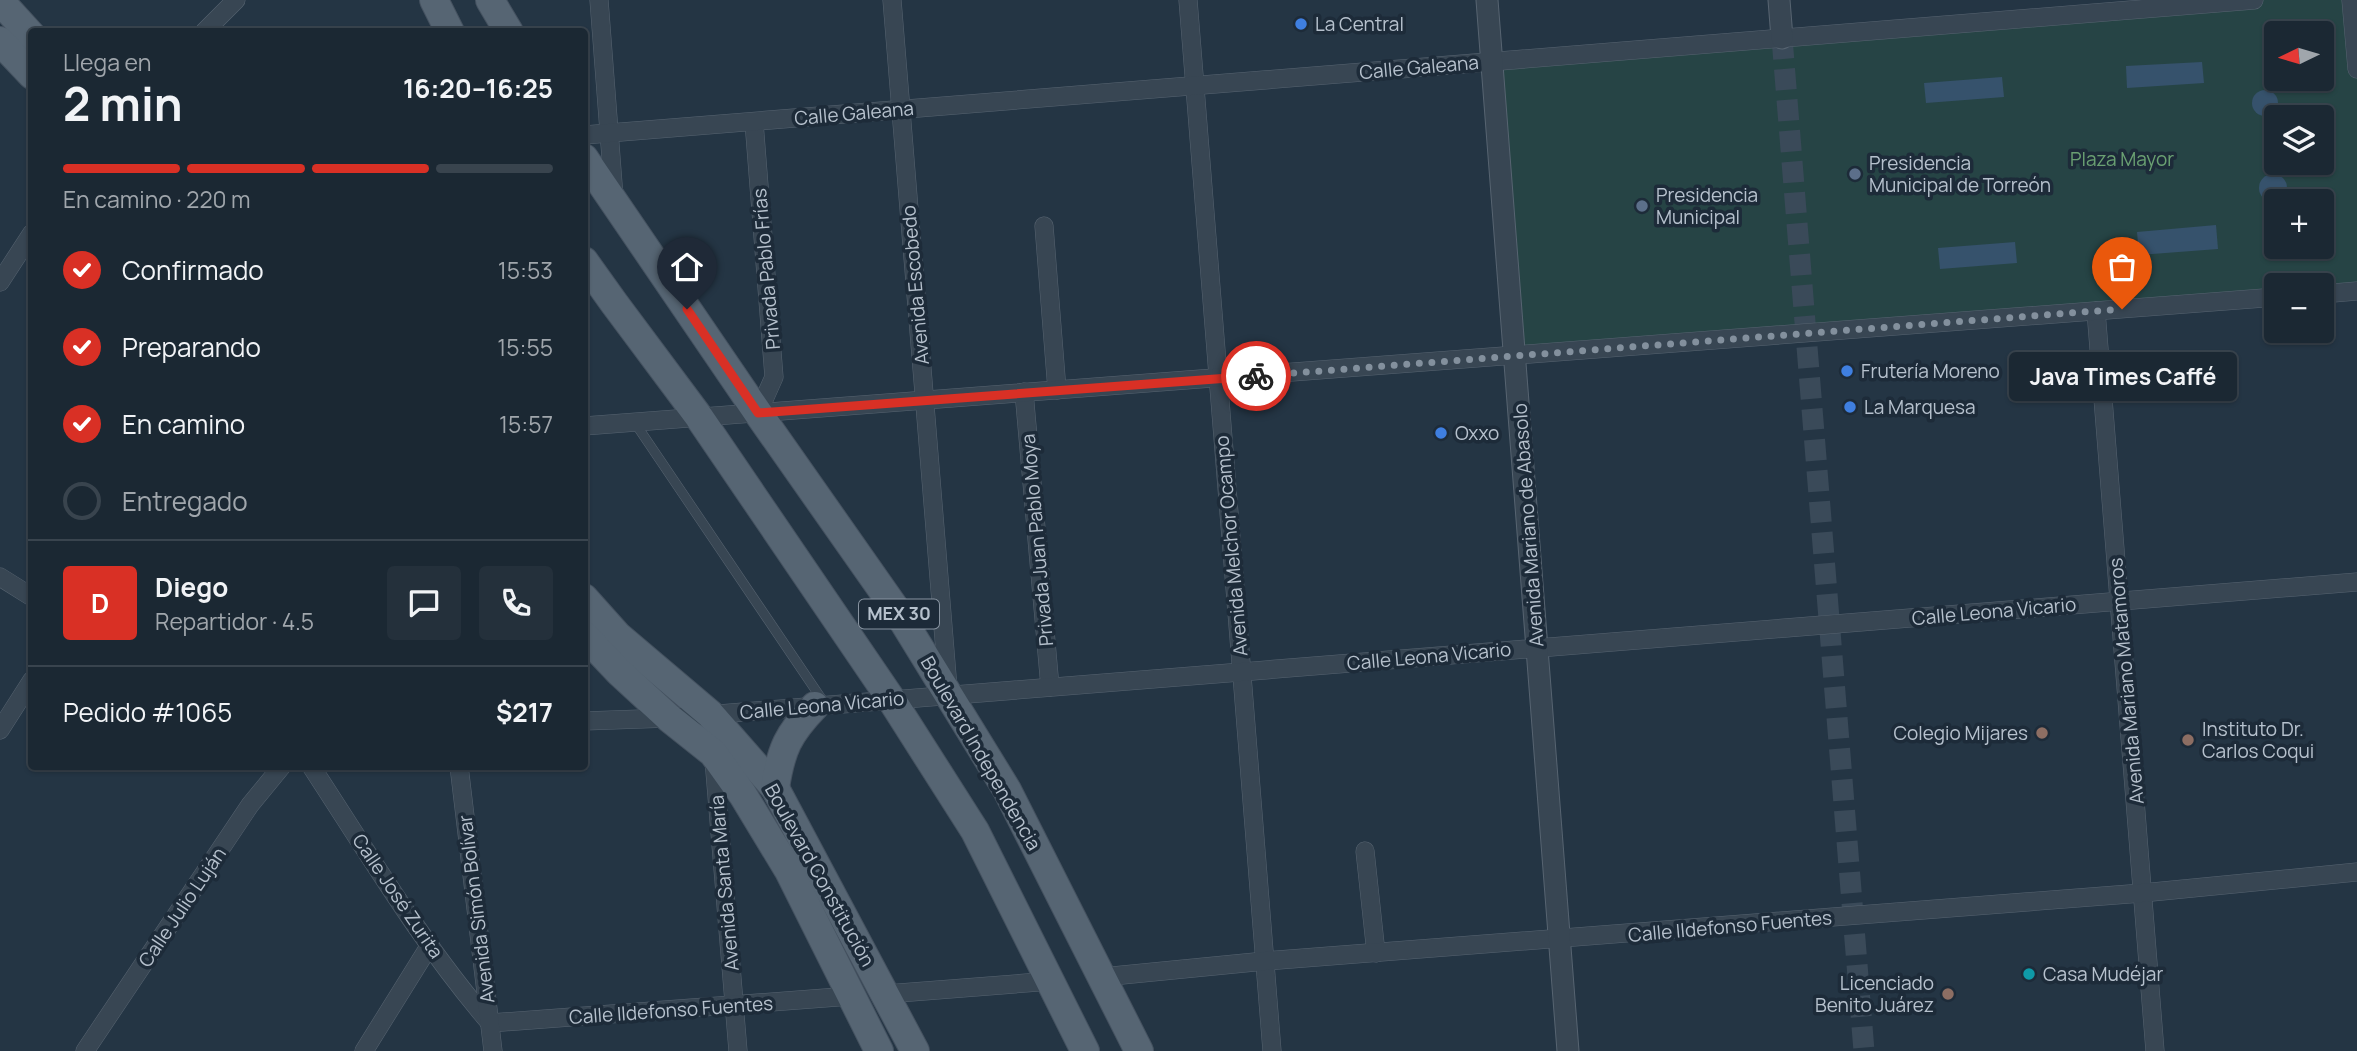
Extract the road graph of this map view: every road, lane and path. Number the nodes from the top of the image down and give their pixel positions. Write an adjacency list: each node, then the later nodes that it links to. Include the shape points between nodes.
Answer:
1 (236, 0): 13 (street)
2 (434, 0): 14 (main road)
3 (490, 0): 15 (main road)
4 (599, 0): 25 (street)
5 (892, 0): 23 (street, Avenida Escobedo)
6 (1188, 0): 22 (street, Avenida Melchor Ocampo)
7 (1487, 0): 19 (street, Avenida Mariano de Abasolo)
8 (1779, 0): 17 (street)
9 (2254, 0): 12 (street, Calle Galeana)
10 (2351, 0): 20 (street)
11 (0, 1): 16 (main road)
12 (2071, 7): 17 (street, Calle Galeana)
13 (208, 28)
14 (448, 28)
15 (507, 28)
16 (28, 32)
17 (1782, 38): 19 (street, Calle Galeana)
18 (0, 41): 21 (main road)
19 (1492, 62): 22 (street, Calle Galeana); 37 (street, Avenida Mariano de Abasolo)
20 (2357, 69)
21 (28, 71)
22 (1194, 86): 23 (street, Calle Galeana); 38 (street, Avenida Melchor Ocampo)
23 (901, 109): 24 (street, Calle Galeana); 41 (street, Avenida Escobedo)
24 (754, 122): 25 (street, Calle Galeana); 42 (street, Privada Pablo Frías, via 774,377)
25 (609, 133): 26 (street, Calle Galeana); 28 (street)
26 (588, 135)
27 (588, 164): 28 (main road, Boulevard Independencia / MEX 30)
28 (615, 204): 42 (main road, Boulevard Independencia / MEX 30)
29 (1044, 226): 39 (street)
30 (28, 239): 32 (street)
31 (588, 267): 43 (main road, MEX 30)
32 (0, 282)
33 (2357, 291): 34 (street)
34 (2334, 293)
35 (2264, 299): 36 (street)
36 (2096, 311): 37 (street); 49 (street, Avenida Mariano Matamoros)
37 (1515, 355): 38 (street); 52 (street, Avenida Mariano de Abasolo)
38 (1217, 379): 39 (street); 53 (street, Avenida Melchor Ocampo)
39 (1056, 390): 40 (street)
40 (1024, 392): 41 (street); 55 (street, Privada Juan Pablo Moya)
41 (924, 400): 42 (street); 56 (street, Avenida Escobedo)
42 (758, 413): 43 (street); 56 (main road, Boulevard Independencia / MEX 30, via 897,611)
43 (699, 417): 44 (street); 57 (main road, MEX 30)
44 (634, 422): 45 (street); 58 (lane)
45 (588, 426)
46 (0, 577): 48 (street)
47 (2357, 582): 49 (street, Calle Leona Vicario)
48 (28, 594)
49 (2119, 601): 52 (street, Calle Leona Vicario); 70 (street, Avenida Mariano Matamoros)
50 (588, 602): 59 (main road, Boulevard Constitución, via 618,636)
51 (588, 639): 60 (main road, Boulevard Constitución)
52 (1537, 648): 53 (street, Calle Leona Vicario); 71 (street, Avenida Mariano de Abasolo)
53 (1242, 672): 55 (street, Calle Leona Vicario); 74 (street, Avenida Melchor Ocampo)
54 (28, 686): 62 (street)
55 (1050, 687): 56 (street, Calle Leona Vicario)
56 (948, 695): 57 (street, Calle Leona Vicario); 75 (main road, Boulevard Independencia / MEX 30, via 1007,790)
57 (891, 699): 58 (street, Calle Leona Vicario); 76 (main road, MEX 30, via 975,831)
58 (820, 705): 59 (street, Calle Leona Vicario); 67 (main road, via 796,726 785,745)
59 (710, 714): 60 (street, Calle Leona Vicario); 63 (street, Avenida Santa María); 67 (main road, Boulevard Constitución)
60 (669, 718): 61 (street, Calle Leona Vicario); 63 (main road, Boulevard Constitución)
61 (588, 721)
62 (0, 730)
63 (713, 753): 78 (main road, Boulevard Constitución, via 789,871); 79 (street, Avenida Santa María)
64 (279, 770): 81 (street, Calle Julio Luján, via 250,805)
65 (314, 770): 72 (street, Calle José Zurita)
66 (459, 770): 80 (street, Avenida Simón Bolívar)
67 (775, 788): 77 (main road, Boulevard Constitución)
68 (1365, 851): 73 (street)
69 (2357, 872): 70 (street, Calle Ildefonso Fuentes)
70 (2142, 893): 71 (street, Calle Ildefonso Fuentes); 91 (street, Avenida Mariano Matamoros)
71 (1560, 940): 73 (street, Calle Ildefonso Fuentes); 90 (street, Avenida Mariano de Abasolo)
72 (430, 945): 80 (street, Calle José Zurita); 82 (street)
73 (1376, 953): 74 (street, Calle Ildefonso Fuentes)
74 (1265, 961): 75 (street, Calle Ildefonso Fuentes); 89 (street, Avenida Melchor Ocampo)
75 (1102, 977): 88 (main road, Boulevard Independencia / MEX 30)
76 (1052, 981): 77 (street); 87 (main road, MEX 30)
77 (886, 994): 86 (main road, Boulevard Constitución)
78 (851, 996): 79 (street, Calle Ildefonso Fuentes); 85 (main road, Boulevard Constitución)
79 (734, 1005): 80 (street, Calle Ildefonso Fuentes); 84 (street, Avenida Santa María)
80 (490, 1023): 83 (street, Avenida Simón Bolívar)
81 (85, 1051)
82 (364, 1051)
83 (493, 1051)
84 (738, 1051)
85 (879, 1051)
86 (915, 1051)
87 (1085, 1051)
88 (1139, 1051)
89 (1272, 1051)
90 (1568, 1051)
91 (2155, 1051)

